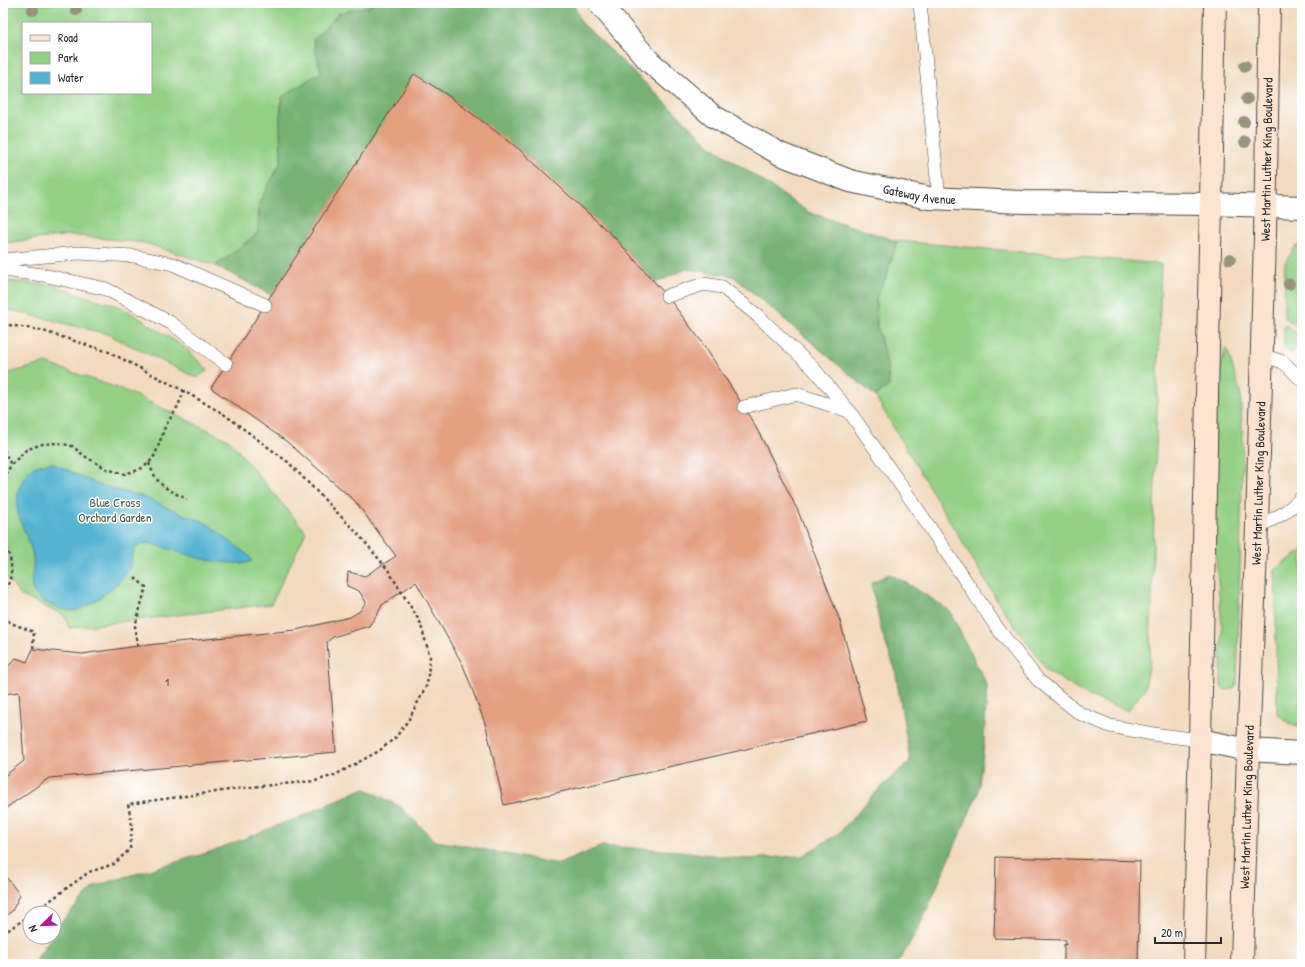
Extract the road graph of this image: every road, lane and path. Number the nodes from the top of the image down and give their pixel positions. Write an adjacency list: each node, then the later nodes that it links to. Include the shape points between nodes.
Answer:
1 (599, 3): 5 (street, Gateway Avenue, via 650,62 713,116 766,147 850,181)
2 (920, 3): 5 (lane)
3 (1215, 3): 6 (main road)
4 (1269, 3): 7 (main road, West Martin Luther King Boulevard)
5 (939, 199): 6 (street, Gateway Avenue)
6 (1210, 204): 7 (street, Gateway Avenue); 33 (main road)
7 (1265, 206): 8 (street, Gateway Avenue); 14 (main road, West Martin Luther King Boulevard)
8 (1302, 207)
9 (3, 260): 12 (lane, via 78,253 133,256 173,264)
10 (3, 270): 15 (lane, via 42,274 106,289 171,323)
11 (667, 296): 19 (lane, via 704,284 722,287 758,316 813,368)
12 (265, 305)
13 (3, 324): 17 (path, via 40,330 110,352)
14 (1262, 355): 16 (lane, via 1282,362); 26 (main road, West Martin Luther King Boulevard)
15 (226, 364)
16 (1302, 380)
17 (184, 391): 21 (path, via 165,427 155,456); 36 (path, via 225,415 288,462 360,536 388,570 420,622 430,656 427,685 396,737 379,751 334,775 315,781 128,804 132,826 130,849 114,864 89,872)
18 (744, 407): 19 (lane, via 796,394)
19 (849, 410): 33 (lane, via 998,629 1038,680 1079,713 1110,726)
20 (3, 444): 22 (path)
21 (149, 463): 22 (path, via 139,470 124,474 107,469 72,446 58,443 42,444 26,450); 25 (path, via 153,475 164,488)
22 (12, 465): 23 (path)
23 (3, 480)
24 (1302, 497): 26 (lane, via 1276,519)
25 (187, 499)
26 (1257, 526): 34 (main road, West Martin Luther King Boulevard)
27 (3, 542): 29 (path, via 8,549 12,567 10,581)
28 (135, 578): 31 (path, via 146,587 135,626)
29 (3, 594)
30 (3, 617): 32 (path, via 34,632)
31 (138, 646)
32 (33, 649)
33 (1200, 740): 34 (street); 39 (main road)
34 (1248, 750): 35 (street); 40 (main road, West Martin Luther King Boulevard)
35 (1302, 753)
36 (44, 905)
37 (22, 921): 38 (path)
38 (3, 934)
39 (1194, 964)
40 (1242, 964)

